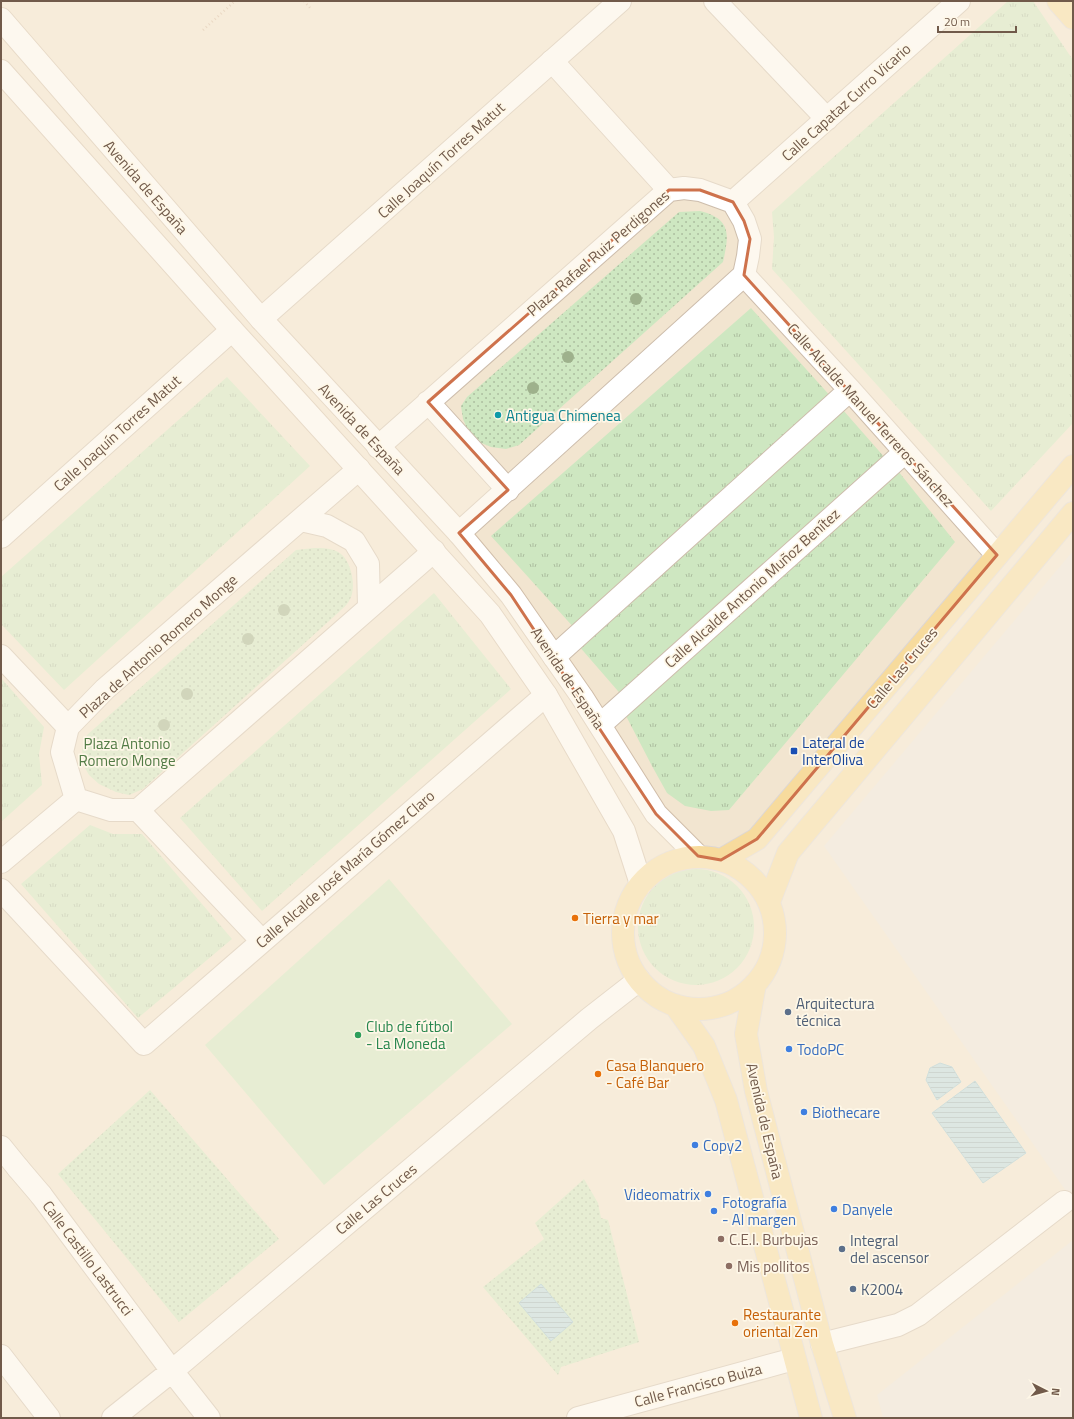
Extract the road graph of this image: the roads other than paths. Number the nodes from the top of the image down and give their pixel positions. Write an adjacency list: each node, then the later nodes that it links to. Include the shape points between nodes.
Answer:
1 (620, 1): 7 (street, Calle Joaquín Torres Matut)
2 (715, 1): 9 (street)
3 (959, 1): 9 (street, Calle Capataz Curro Vicario)
4 (1058, 1): 5 (main road)
5 (1073, 18)
6 (1, 19): 13 (street, Avenida de España)
7 (552, 61): 10 (street); 13 (street, Calle Joaquín Torres Matut)
8 (1, 71): 14 (street, Avenida de España)
9 (827, 119): 11 (street, Calle Capataz Curro Vicario)
10 (669, 190): 11 (street, Plaza Rafael Ruiz Perdigones, via 700,190); 16 (street, Plaza Rafael Ruiz Perdigones)
11 (733, 202): 12 (street, via 744,221 750,239)
12 (744, 275): 15 (street, Calle Alcalde Manuel Terreros Sánchez); 21 (street)
13 (261, 319): 17 (street, Avenida de España)
14 (232, 330): 20 (street, Avenida de España); 25 (street, Calle Joaquín Torres Matut)
15 (850, 390): 18 (street, Calle Alcalde Manuel Terreros Sánchez); 30 (street)
16 (428, 402): 17 (street, Plaza Rafael Ruiz Perdigones); 21 (street)
17 (378, 447): 24 (street, Avenida de España)
18 (905, 452): 27 (street, Calle Alcalde Manuel Terreros Sánchez); 32 (street, Calle Alcalde Antonio Muñoz Benítez)
19 (1073, 466): 27 (main road, Calle Las Cruces)
20 (359, 469): 23 (street, Plaza de Antonio Romero Monge); 26 (street, Avenida de España)
21 (508, 490): 24 (street)
22 (1073, 513): 41 (main road, Calle Las Cruces, via 788,853)
23 (300, 520): 28 (street, via 327,526 354,542 368,564); 33 (street, Plaza de Antonio Romero Monge, via 105,689)
24 (459, 533): 30 (street, Avenida de España, via 511,595)
25 (1, 537)
26 (434, 551): 28 (street); 31 (street, Avenida de España, via 490,614)
27 (997, 555): 37 (main road, Calle Las Cruces, via 757,839)
28 (369, 607): 35 (street)
29 (1, 656): 33 (street)
30 (554, 656): 32 (street, Avenida de España)
31 (546, 695): 39 (street, Avenida de España, via 624,831); 42 (street, Calle Alcalde José María Gómez Claro)
32 (600, 725): 36 (street, Avenida de España, via 656,814)
33 (68, 727): 34 (street, Plaza de Antonio Romero Monge, via 62,752)
34 (76, 799): 35 (street, via 111,810); 38 (street)
35 (138, 810): 42 (street)
36 (698, 856): 37 (main road); 39 (main road, via 676,860 657,869)
37 (721, 860): 41 (main road, via 741,869 757,883)
38 (1, 862)
39 (641, 884): 43 (main road, via 628,906 623,932 627,957)
40 (1, 890): 42 (street, Calle Alcalde José María Gómez Claro, via 144,1044)
41 (769, 902): 44 (main road, via 775,923 774,945 768,966)
42 (262, 941)
43 (639, 980): 45 (main road, via 656,995); 51 (street, Calle Las Cruces, via 589,1019)
44 (755, 984): 45 (main road, via 738,998 718,1006 697,1009); 48 (main road, Avenida de España, via 746,1034 756,1091)
45 (675, 1005): 50 (main road, Avenida de España, via 704,1046 726,1100)
46 (1, 1147): 51 (street, Calle Castillo Lastrucci, via 41,1195)
47 (1064, 1202): 48 (street, via 918,1315 898,1325)
48 (822, 1344): 58 (main road, Avenida de España)
49 (1, 1356): 53 (street)
50 (794, 1359): 52 (street, Calle Francisco Buiza); 57 (main road, Avenida de España)
51 (172, 1371): 54 (street, Calle Las Cruces); 55 (street, Calle Castillo Lastrucci)
52 (644, 1409): 56 (street, Calle Francisco Buiza)
53 (49, 1418)
54 (113, 1418)
55 (209, 1418)
56 (578, 1418)
57 (811, 1418)
58 (844, 1418)

